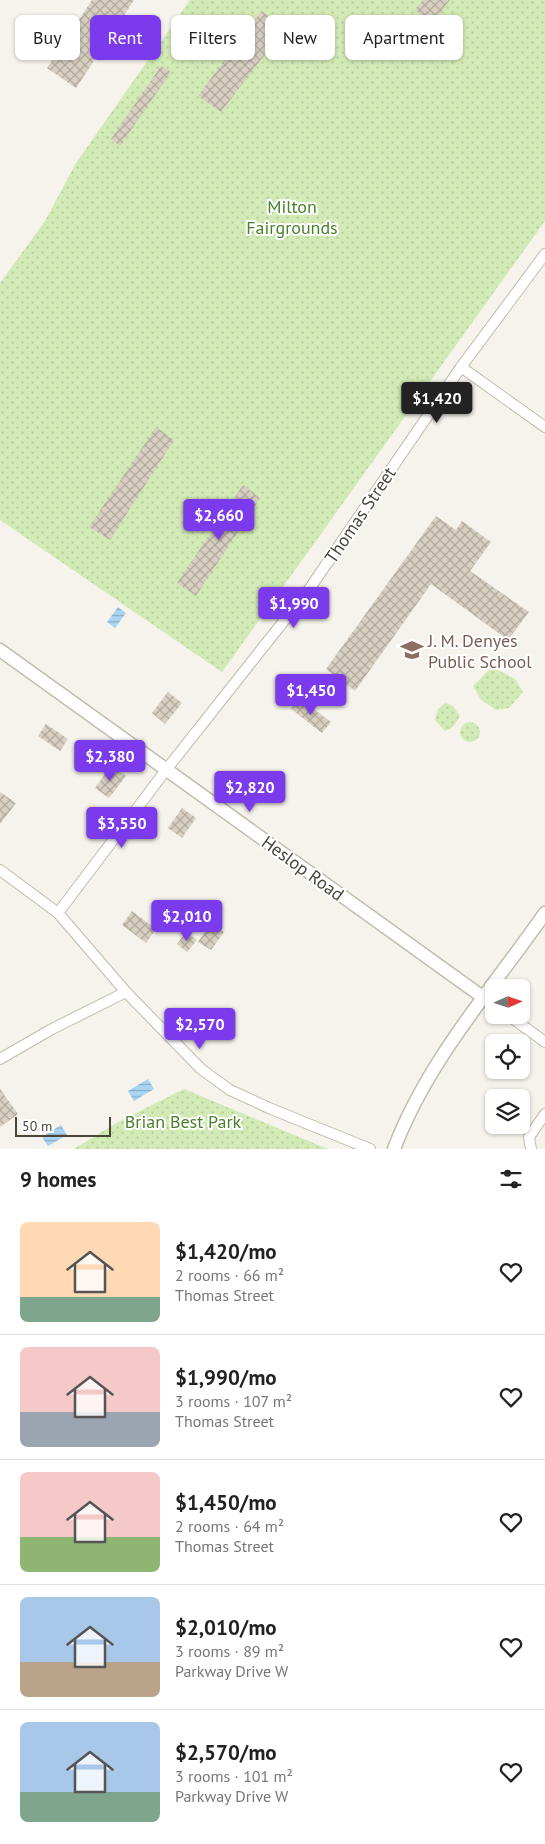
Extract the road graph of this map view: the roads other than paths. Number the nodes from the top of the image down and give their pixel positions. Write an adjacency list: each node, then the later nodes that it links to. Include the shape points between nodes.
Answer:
1 (545, 254): 2 (street, Thomas Street)
2 (461, 368): 3 (street); 5 (street, Thomas Street, via 310,588)
3 (545, 427)
4 (0, 650): 5 (street, Heslop Road)
5 (166, 770): 7 (street, Thomas Street); 11 (street, Heslop Road)
6 (0, 870): 7 (street)
7 (58, 913): 10 (street)
8 (545, 913): 9 (street)
9 (503, 979)
10 (126, 992): 15 (street); 17 (street, via 201,1070 230,1090)
11 (485, 998)
12 (485, 1006): 18 (street, via 420,1091)
13 (520, 1024): 14 (street)
14 (545, 1042)
15 (0, 1059)
16 (545, 1114): 19 (street, via 529,1137)
17 (370, 1149)
18 (394, 1149)
19 (531, 1149)

